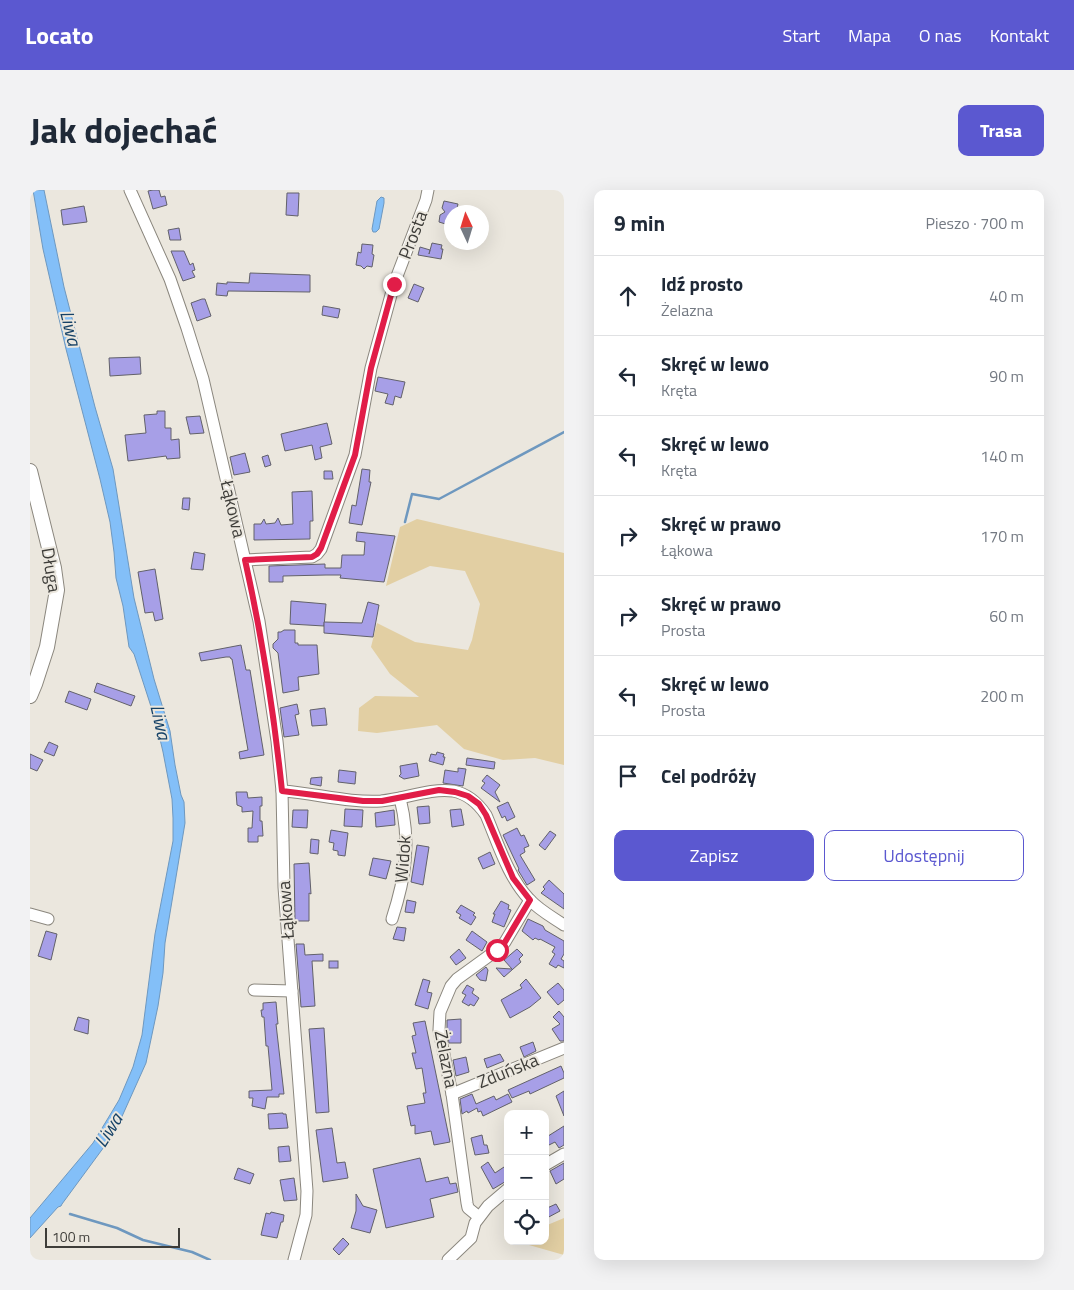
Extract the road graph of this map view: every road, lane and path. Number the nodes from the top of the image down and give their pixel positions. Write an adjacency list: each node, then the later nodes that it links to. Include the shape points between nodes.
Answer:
1 (130, 190): 4 (street, Łąkowa, via 170,279 187,328)
2 (428, 190): 4 (street, Prosta, via 384,316 355,455 321,548 312,557)
3 (30, 471): 5 (street, Długa, via 57,590 46,652)
4 (245, 560): 6 (street, Łąkowa, via 259,621)
5 (30, 696)
6 (282, 791): 7 (street, via 363,801); 14 (street, Łąkowa, via 284,888)
7 (400, 798): 8 (street, via 439,790 468,796 479,804 513,878); 11 (street, Widok, via 405,819 406,863)
8 (530, 900): 12 (street); 16 (street, Żelazna, via 505,942 457,979 442,1004 439,1030)
9 (30, 914): 10 (street)
10 (48, 919)
11 (392, 919)
12 (564, 924)
13 (254, 990): 14 (street)
14 (292, 991): 22 (street, Łąkowa, via 307,1202)
15 (564, 1048): 16 (street, Zduńska)
16 (452, 1094): 20 (street, Żelazna, via 468,1208)
17 (564, 1154): 18 (street)
18 (549, 1163)
19 (504, 1192): 20 (street)
20 (479, 1217): 21 (street, via 471,1238)
21 (454, 1258)
22 (294, 1260)

